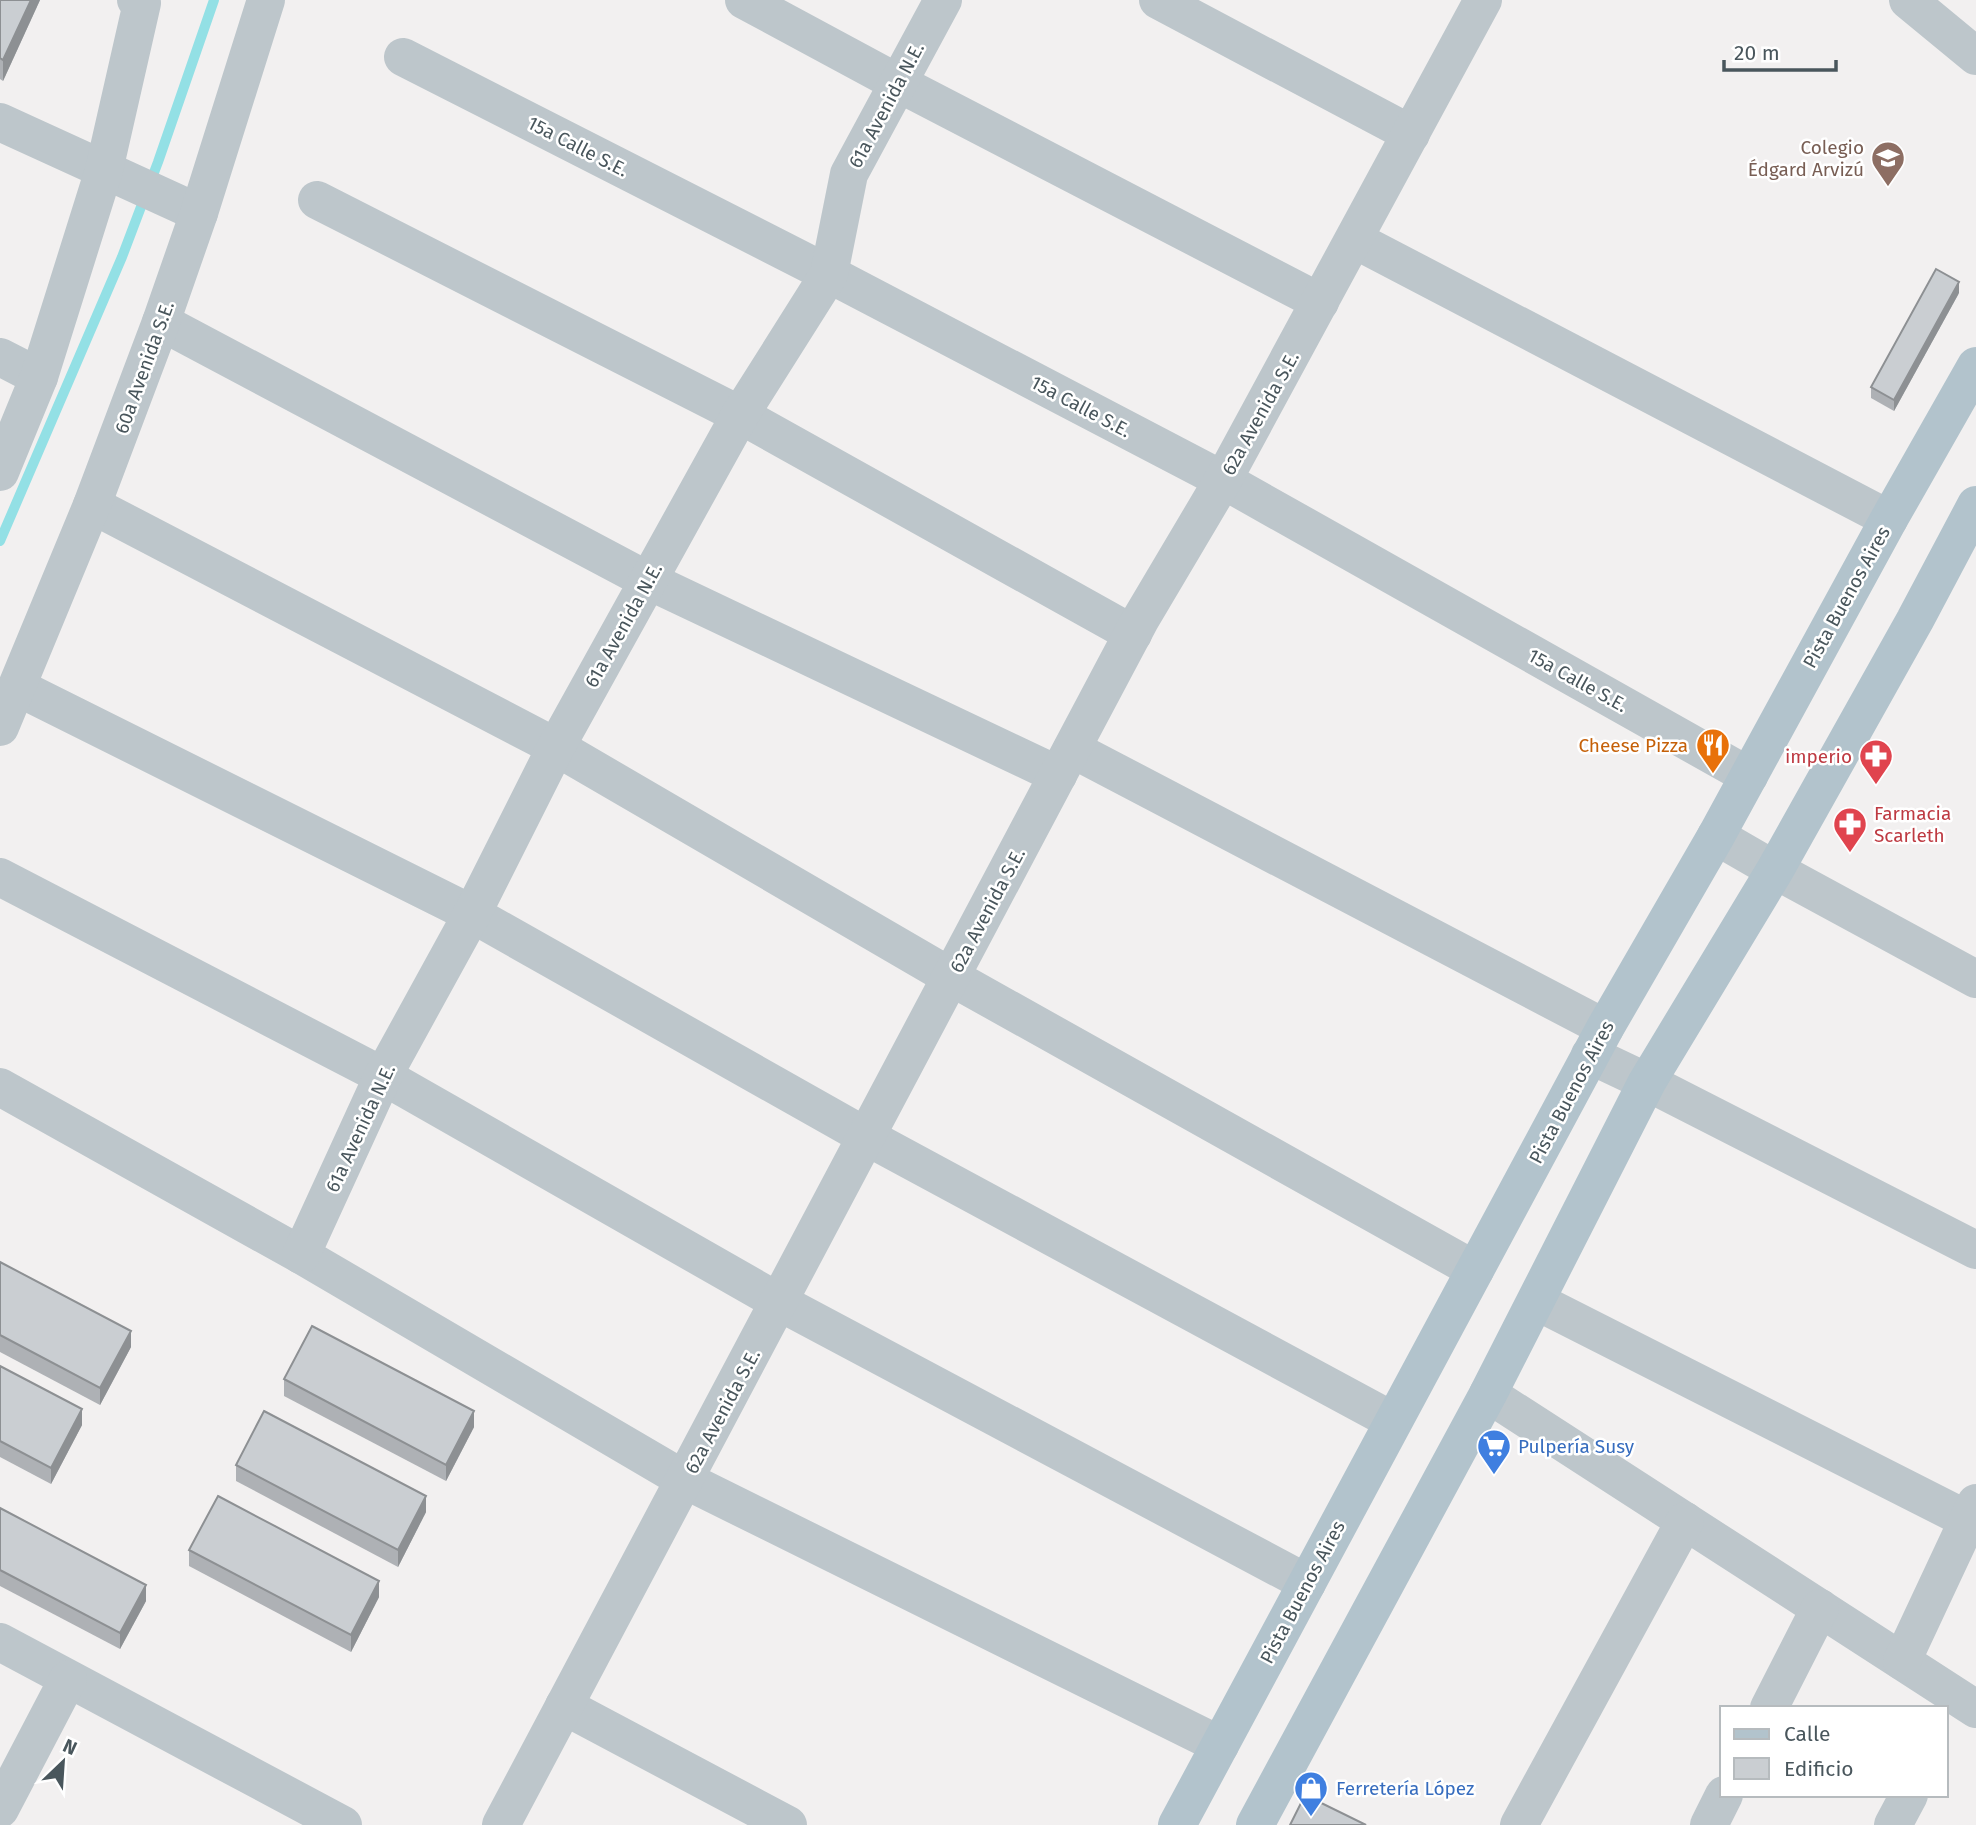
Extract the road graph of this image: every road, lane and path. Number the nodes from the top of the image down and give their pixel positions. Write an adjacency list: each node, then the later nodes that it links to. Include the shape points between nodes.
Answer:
1 (266, 0): 15 (street, 60a Avenida S.E.)
2 (744, 0): 10 (street)
3 (943, 0): 10 (street, 61a Avenida N.E.)
4 (1158, 0): 12 (street)
5 (1483, 0): 12 (street, 62a Avenida S.E.)
6 (1908, 0): 8 (street)
7 (139, 1): 13 (street)
8 (1976, 56)
9 (403, 57): 17 (street, 15a Calle S.E.)
10 (898, 83): 17 (street, 61a Avenida N.E., via 849,174); 18 (street)
11 (0, 122): 13 (street)
12 (1411, 134): 16 (street, 62a Avenida S.E.)
13 (112, 173): 15 (street); 22 (street)
14 (317, 200): 23 (street)
15 (183, 206): 19 (street, 60a Avenida S.E.)
16 (1355, 240): 18 (street, 62a Avenida S.E.); 28 (street)
17 (829, 274): 23 (street, 61a Avenida N.E.); 25 (street, 15a Calle S.E.)
18 (1320, 302): 25 (street, 62a Avenida S.E.)
19 (161, 321): 26 (street, 60a Avenida S.E.); 29 (street)
20 (0, 357): 22 (street)
21 (1976, 366): 28 (main road, Pista Buenos Aires)
22 (39, 377): 24 (street)
23 (740, 415): 29 (street, 61a Avenida N.E.); 30 (street)
24 (0, 472)
25 (1223, 480): 30 (street, 62a Avenida S.E.); 35 (street, 15a Calle S.E.)
26 (92, 505): 31 (street, 60a Avenida S.E.); 33 (street)
27 (1976, 505): 37 (main road)
28 (1889, 519): 35 (main road, Pista Buenos Aires)
29 (647, 580): 33 (street, 61a Avenida N.E.); 34 (street)
30 (1133, 634): 34 (street, 62a Avenida S.E.)
31 (18, 687): 32 (street, 60a Avenida S.E.); 39 (street)
32 (0, 727)
33 (556, 747): 39 (street, 61a Avenida N.E.); 40 (street)
34 (1065, 762): 40 (street, 62a Avenida S.E.); 42 (street)
35 (1749, 776): 36 (main road, Pista Buenos Aires)
36 (1716, 836): 37 (street); 42 (main road, Pista Buenos Aires)
37 (1775, 870): 41 (street); 44 (main road)
38 (0, 877): 43 (street)
39 (472, 914): 43 (street, 61a Avenida N.E.); 46 (street)
40 (951, 977): 46 (street, 62a Avenida S.E.); 49 (street)
41 (1976, 979)
42 (1598, 1042): 44 (street); 49 (main road, Pista Buenos Aires)
43 (383, 1076): 48 (street, 61a Avenida N.E.); 50 (street)
44 (1647, 1082): 47 (street); 51 (main road)
45 (0, 1087): 48 (street)
46 (867, 1137): 50 (street, 62a Avenida S.E.); 53 (street)
47 (1976, 1250)
48 (301, 1255): 54 (street)
49 (1475, 1270): 53 (main road, Pista Buenos Aires)
50 (779, 1301): 54 (street, 62a Avenida S.E.); 57 (street)
51 (1536, 1301): 52 (main road); 55 (street)
52 (1488, 1394): 56 (street); 73 (main road)
53 (1394, 1421): 57 (main road, Pista Buenos Aires)
54 (685, 1480): 62 (street, 62a Avenida S.E.); 65 (street)
55 (1973, 1515): 60 (street)
56 (1685, 1521): 58 (street); 74 (street)
57 (1307, 1583): 65 (main road, Pista Buenos Aires)
58 (1821, 1608): 60 (street); 63 (street)
59 (0, 1642): 61 (street)
60 (1902, 1661): 64 (street)
61 (68, 1679): 68 (street); 69 (street)
62 (564, 1706): 70 (street, 62a Avenida S.E.); 71 (street)
63 (1770, 1706)
64 (1961, 1710)
65 (1220, 1745): 72 (main road, Pista Buenos Aires)
66 (1723, 1797): 75 (street)
67 (1908, 1797): 76 (street)
68 (0, 1809)
69 (343, 1825)
70 (501, 1825)
71 (788, 1825)
72 (1177, 1825)
73 (1255, 1825)
74 (1519, 1825)
75 (1709, 1825)
76 (1893, 1825)

